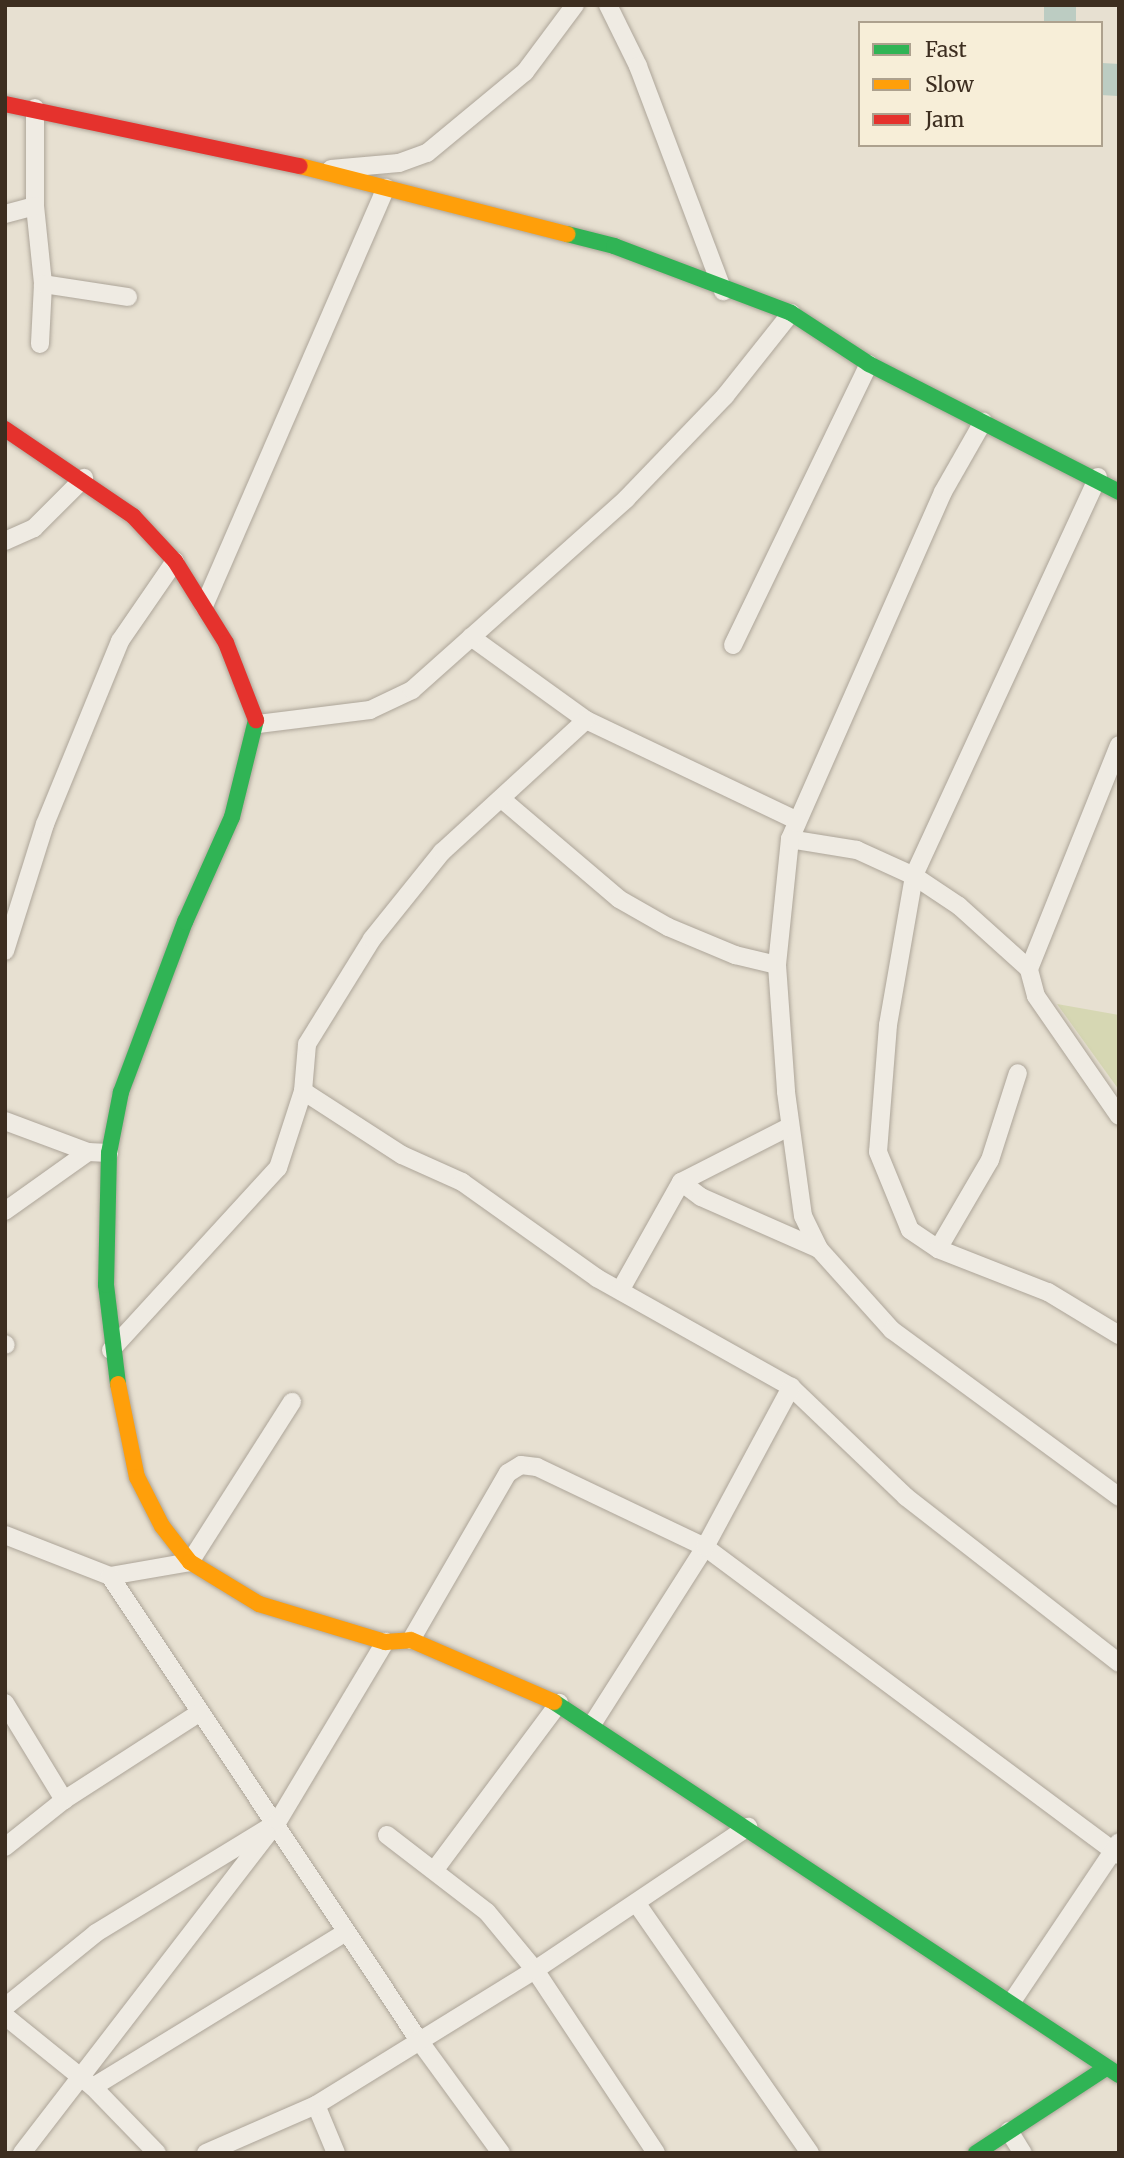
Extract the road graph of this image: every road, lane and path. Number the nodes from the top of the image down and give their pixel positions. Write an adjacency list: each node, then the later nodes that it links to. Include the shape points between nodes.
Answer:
1 (575, 5): 5 (street, via 515,81 428,153 399,163)
2 (608, 5): 10 (street, via 638,66)
3 (5, 104): 4 (main road)
4 (35, 108): 5 (main road); 7 (street)
5 (314, 170): 6 (main road)
6 (386, 188): 10 (main road, via 614,246); 22 (street)
7 (35, 206): 8 (street); 9 (street)
8 (5, 214)
9 (43, 284): 11 (street); 13 (street)
10 (723, 291): 12 (main road)
11 (128, 297)
12 (791, 313): 14 (main road); 23 (street, via 725,396 633,492)
13 (40, 344)
14 (869, 364): 15 (main road); 24 (street)
15 (983, 422): 17 (main road); 29 (street, via 943,492)
16 (5, 429): 18 (main road)
17 (1098, 477): 19 (main road); 31 (street)
18 (84, 478): 20 (street, via 34,528); 21 (main road, via 133,516)
19 (1119, 492)
20 (5, 541)
21 (175, 561): 22 (main road); 32 (street, via 120,641 46,824)
22 (204, 606): 26 (main road, via 232,655)
23 (471, 637): 25 (street); 26 (street, via 391,702 370,710)
24 (733, 645)
25 (586, 720): 28 (street); 29 (street)
26 (258, 724): 41 (main road, via 232,817 185,922 121,1092)
27 (1119, 745): 34 (street)
28 (504, 802): 33 (street, via 619,899 668,927); 36 (street, via 442,852 372,939 307,1044)
29 (796, 820): 30 (street)
30 (790, 839): 31 (street, via 857,850); 33 (street)
31 (914, 876): 34 (street, via 959,905); 45 (street, via 888,1025 878,1152 910,1230)
32 (5, 951)
33 (777, 965): 39 (street)
34 (1029, 969): 37 (street, via 1036,996)
35 (1018, 1073): 45 (street, via 990,1160)
36 (303, 1091): 46 (street, via 402,1155 462,1182); 48 (street, via 292,1135 263,1191)
37 (1119, 1116)
38 (5, 1121): 40 (street)
39 (789, 1127): 42 (street); 44 (street, via 803,1216)
40 (88, 1152): 41 (street); 43 (street)
41 (109, 1153): 48 (main road, via 106,1285)
42 (681, 1182): 44 (street, via 701,1197); 46 (street)
43 (5, 1211)
44 (819, 1249): 51 (street, via 892,1330)
45 (938, 1249): 47 (street, via 1048,1292)
46 (621, 1289): 49 (street)
47 (1119, 1335)
48 (111, 1350): 54 (main road, via 137,1477 162,1526)
49 (791, 1387): 53 (street); 58 (street, via 906,1497)
50 (292, 1402): 54 (street)
51 (1119, 1497)
52 (5, 1535): 55 (street)
53 (705, 1547): 56 (street, via 537,1467 522,1465 508,1473); 62 (street); 68 (street)
54 (190, 1562): 55 (street); 57 (main road, via 258,1604)
55 (110, 1576): 61 (street)
56 (411, 1640): 57 (main road); 60 (main road, via 485,1666)
57 (385, 1642): 64 (street)
58 (1119, 1663)
59 (5, 1703): 63 (street)
60 (559, 1703): 62 (main road); 69 (street)
61 (199, 1713): 63 (street); 64 (street)
62 (593, 1723): 65 (main road)
63 (64, 1800): 67 (street)
64 (278, 1821): 71 (street); 74 (street, via 96,1933); 78 (street)
65 (748, 1826): 70 (street); 73 (main road)
66 (387, 1835): 69 (street)
67 (5, 1847)
68 (1116, 1850): 73 (street)
69 (436, 1868): 72 (street, via 487,1912)
70 (637, 1904): 72 (street); 87 (street)
71 (346, 1932): 76 (street); 78 (street)
72 (535, 1970): 76 (street); 86 (street)
73 (1013, 2000): 77 (main road)
74 (5, 2007)
75 (5, 2016): 78 (street)
76 (418, 2039): 79 (street); 85 (street)
77 (1112, 2071): 80 (main road)
78 (87, 2082): 81 (street); 82 (street)
79 (316, 2105): 83 (street); 84 (street)
80 (1009, 2131): 88 (main road); 89 (street)
81 (22, 2153)
82 (157, 2153)
83 (206, 2153)
84 (336, 2153)
85 (501, 2153)
86 (656, 2153)
87 (810, 2153)
88 (976, 2153)
89 (1023, 2153)

